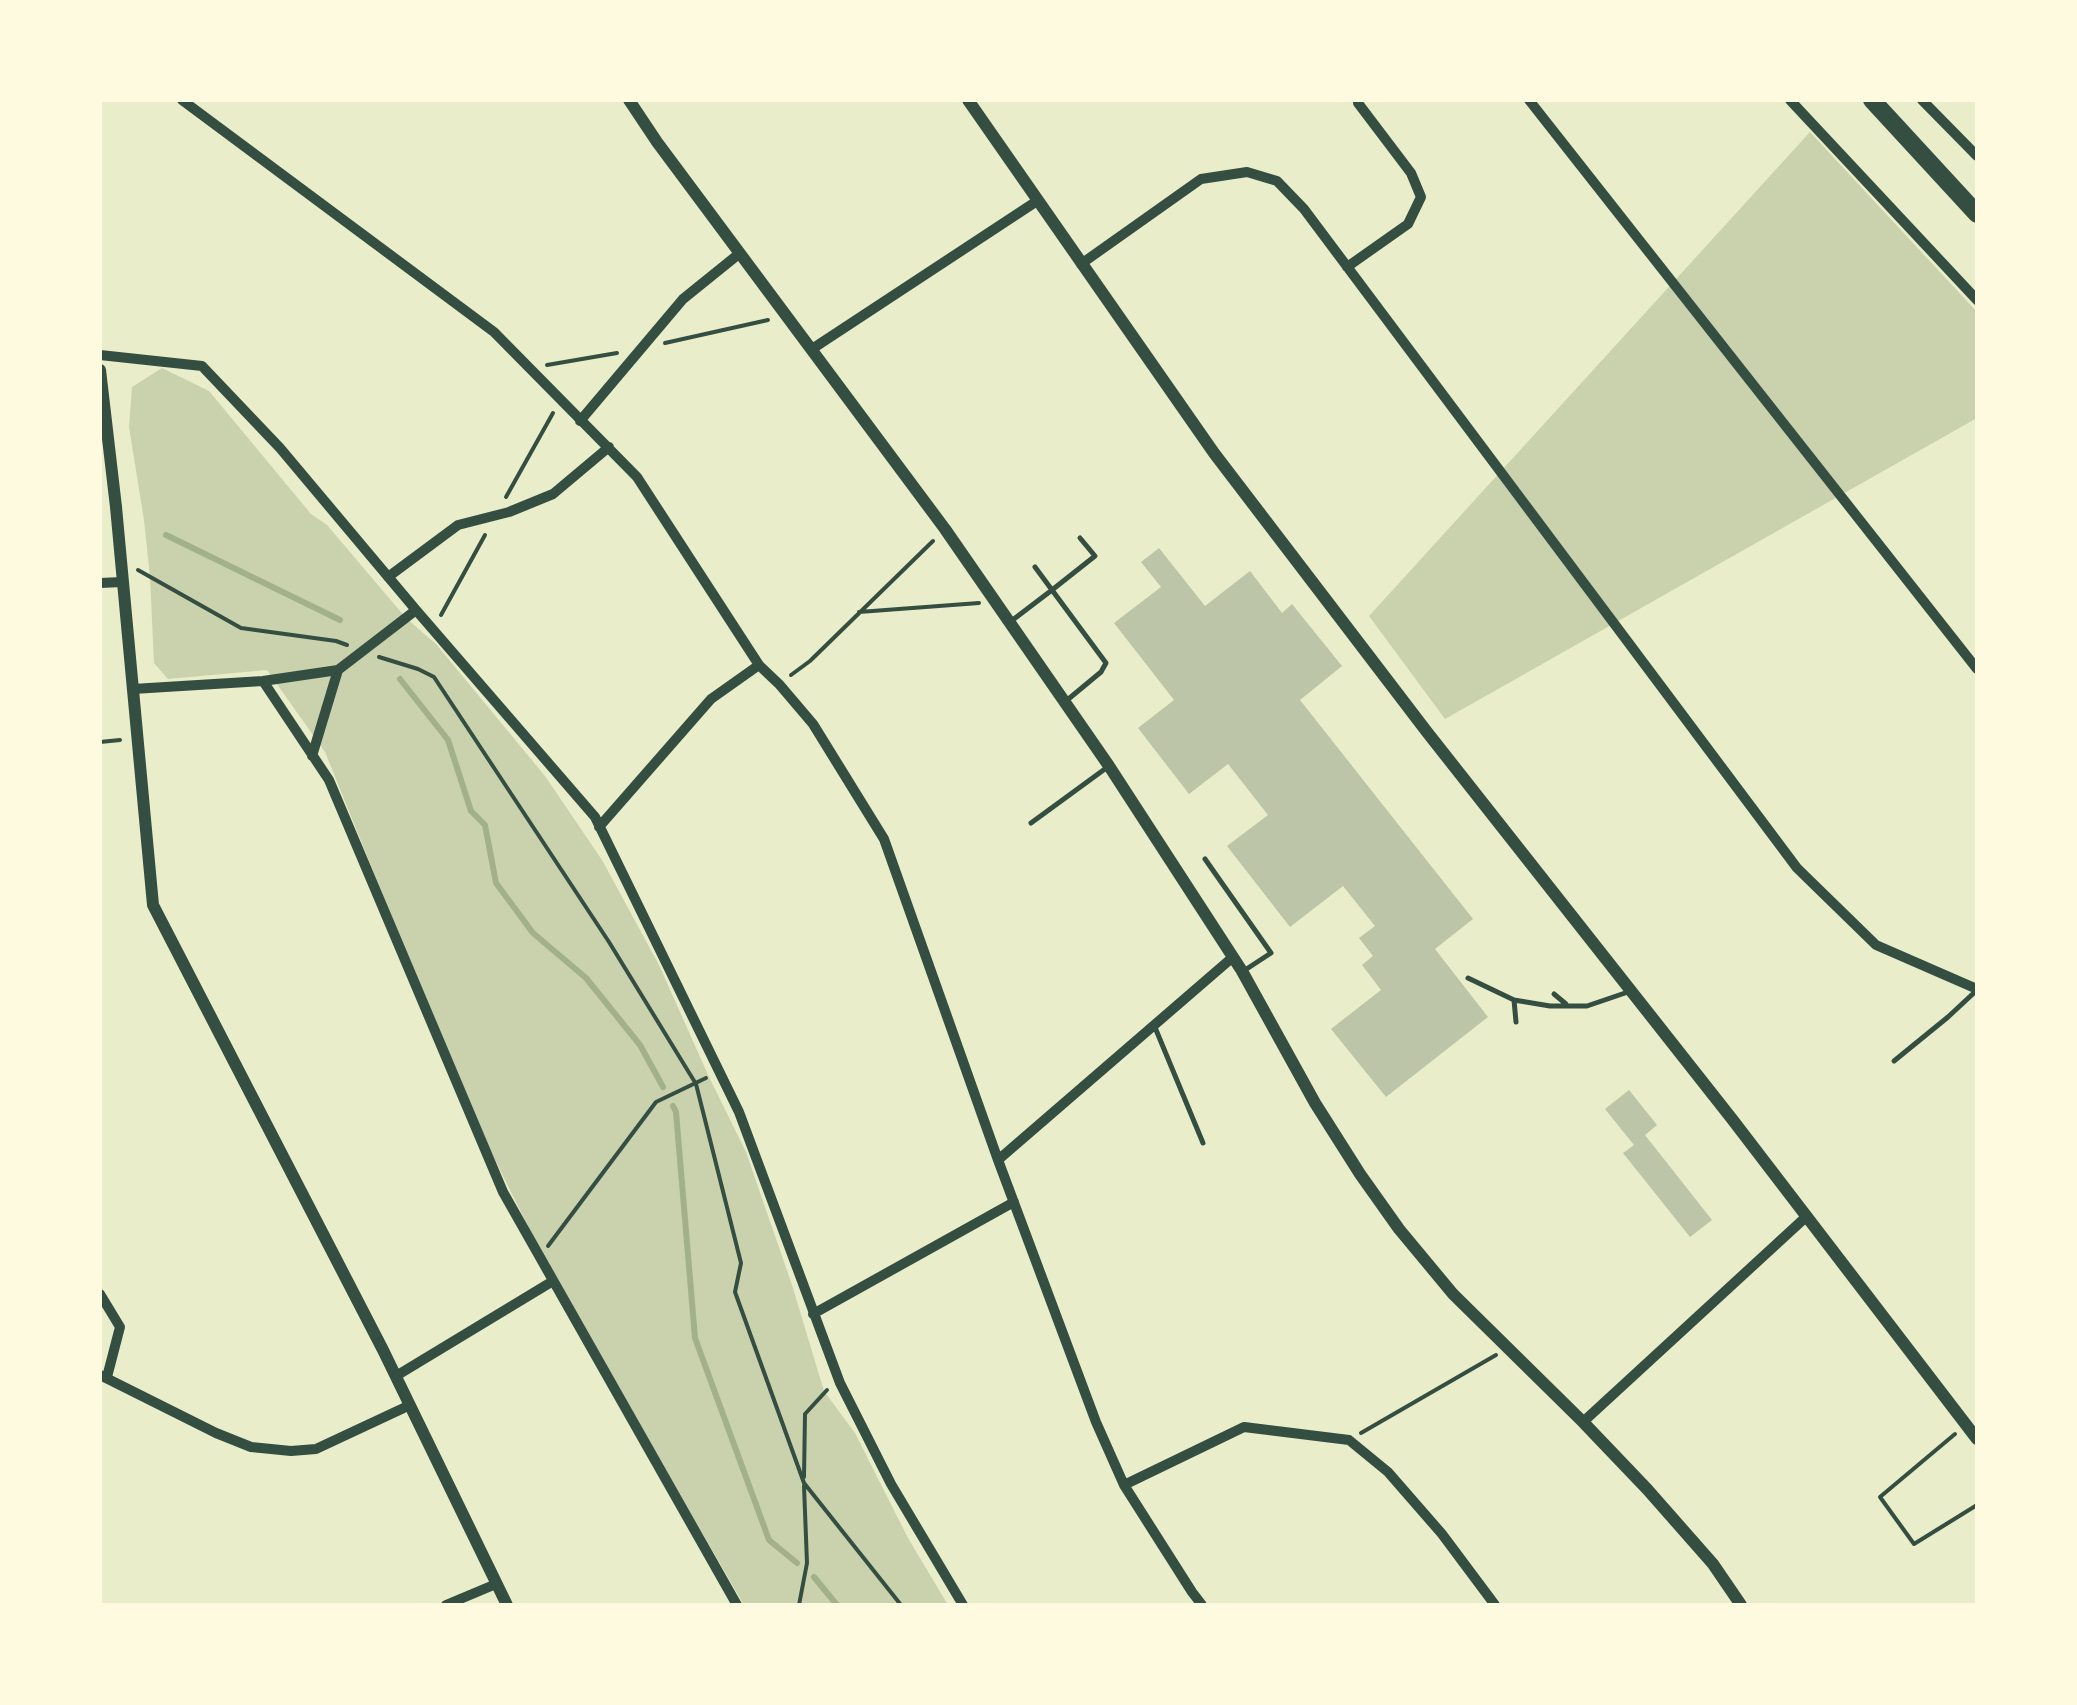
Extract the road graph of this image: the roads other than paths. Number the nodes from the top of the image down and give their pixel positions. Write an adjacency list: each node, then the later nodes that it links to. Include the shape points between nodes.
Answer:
1 (182, 100): 19 (street, via 494,332)
2 (628, 100): 12 (street)
3 (968, 100): 10 (street)
4 (1529, 100): 30 (street)
5 (1790, 100): 15 (street)
6 (1872, 100): 11 (main road)
7 (1922, 100): 9 (street)
8 (1358, 102): 14 (street, via 1411,173 1421,198 1408,224)
9 (1977, 156)
10 (1037, 201): 13 (street); 16 (street)
11 (1977, 214)
12 (740, 253): 16 (street); 19 (street, via 682,300)
13 (1081, 264): 14 (street, via 1201,179 1247,172 1277,180); 43 (street, via 1214,453)
14 (1348, 267): 44 (street, via 1797,868 1876,945)
15 (1977, 300)
16 (812, 349): 28 (street)
17 (100, 355): 23 (street, via 202,366)
18 (100, 370): 24 (street)
19 (580, 421): 20 (street)
20 (608, 447): 23 (street, via 553,494 458,525); 29 (street, via 637,477)
21 (1080, 538): 26 (lane, via 1094,556)
22 (1035, 567): 26 (lane)
23 (388, 577): 27 (street)
24 (122, 582): 25 (street); 33 (street)
25 (100, 583)
26 (1052, 590): 28 (lane); 34 (lane, via 1106,664)
27 (416, 610): 31 (street); 38 (street)
28 (1008, 624): 34 (street)
29 (759, 665): 38 (street, via 711,699); 52 (street, via 813,724 884,839)
30 (1977, 669)
31 (338, 670): 32 (street); 35 (street)
32 (263, 681): 33 (street); 35 (street)
33 (133, 689): 59 (street, via 153,906)
34 (1064, 703): 36 (street)
35 (312, 756): 55 (street, via 329,780 503,1192)
36 (1108, 766): 37 (lane); 40 (street)
37 (1031, 823)
38 (599, 827): 57 (street, via 739,1112)
39 (1205, 859): 41 (lane, via 1271,953)
40 (1233, 957): 41 (street); 49 (street)
41 (1242, 971): 61 (street, via 1315,1103 1399,1229 1454,1294)
42 (1468, 978): 46 (lane)
43 (1631, 990): 47 (lane); 54 (street)
44 (1977, 990): 50 (lane)
45 (1554, 994): 47 (lane)
46 (1514, 1000): 47 (lane); 48 (lane)
47 (1569, 1006)
48 (1516, 1022)
49 (1154, 1025): 51 (lane); 52 (street)
50 (1894, 1061)
51 (1203, 1143)
52 (998, 1160): 53 (street)
53 (1014, 1202): 57 (street); 63 (street)
54 (1807, 1216): 61 (street); 62 (street)
55 (553, 1281): 59 (street); 67 (street)
56 (100, 1294): 58 (street, via 120,1328)
57 (813, 1314): 68 (street, via 891,1484)
58 (103, 1376): 60 (street, via 216,1433 252,1447 291,1451 316,1449)
59 (396, 1376): 60 (street)
60 (408, 1406): 64 (street)
61 (1583, 1422): 71 (street, via 1714,1564)
62 (1977, 1439)
63 (1124, 1485): 69 (street); 70 (street, via 1244,1428 1348,1440 1388,1472)
64 (496, 1584): 65 (street); 66 (street)
65 (446, 1605)
66 (507, 1605)
67 (737, 1605)
68 (963, 1605)
69 (1202, 1605)
70 (1495, 1605)
71 (1741, 1605)

